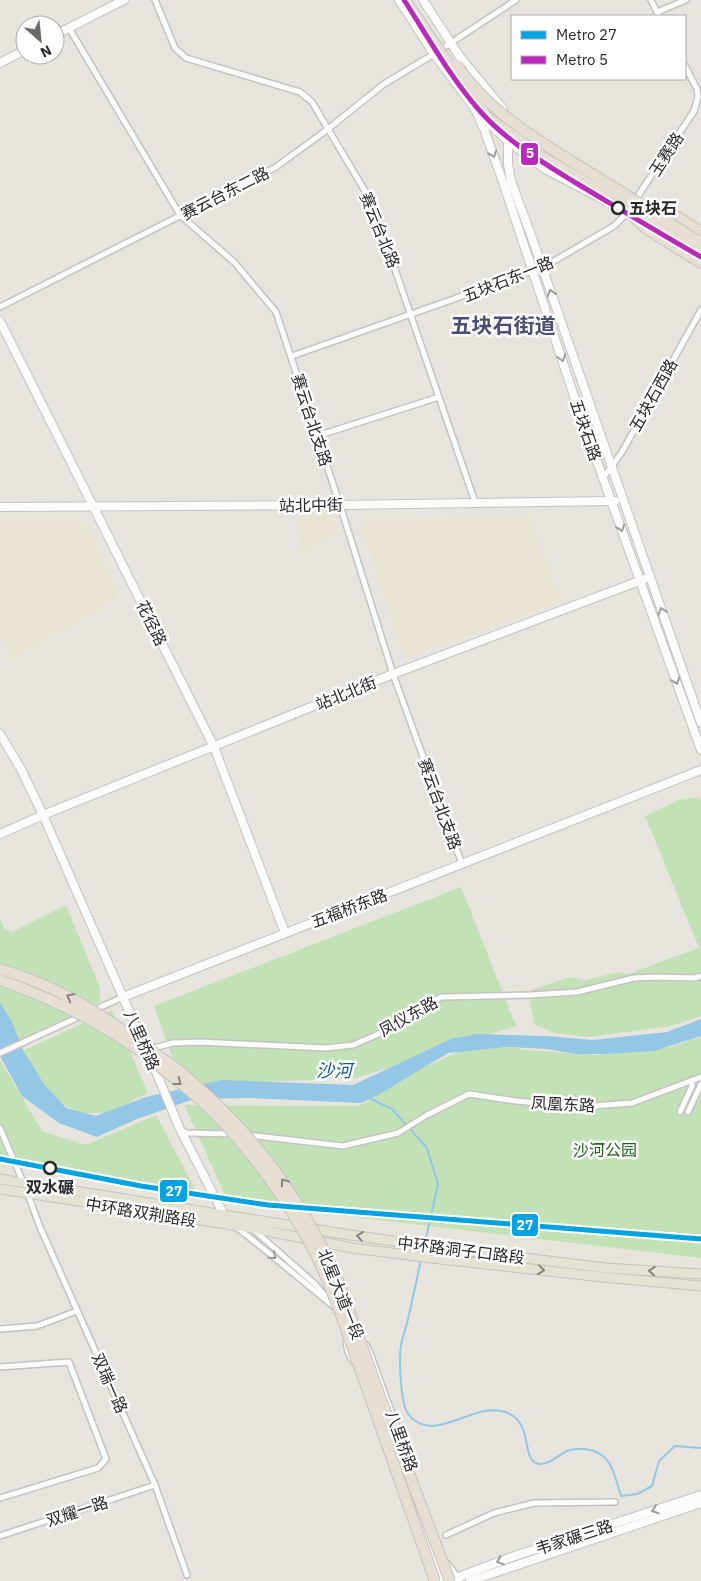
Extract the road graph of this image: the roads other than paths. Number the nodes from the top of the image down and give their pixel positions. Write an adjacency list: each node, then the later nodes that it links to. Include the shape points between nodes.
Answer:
1 (124, 0): 11 (street)
2 (155, 0): 19 (street, 赛云台北路, via 181,55 300,92 312,102)
3 (399, 0): 13 (street)
4 (405, 0): 13 (highway)
5 (413, 0): 13 (highway)
6 (423, 0): 13 (street)
7 (516, 0): 13 (street, 赛云台东二路)
8 (651, 0): 10 (street)
9 (686, 0): 10 (street)
10 (658, 14)
11 (69, 28): 12 (street); 24 (street, 赛云台北支路)
12 (65, 30)
13 (441, 47): 17 (street); 18 (street); 19 (street, 赛云台东二路, via 384,84); 27 (highway, bridge, via 492,105 511,121); 28 (highway, bridge, via 487,117 546,159)
14 (15, 55): 15 (street)
15 (0, 63)
16 (686, 68): 21 (street, 玉赛路, via 698,97 694,111)
17 (500, 106): 20 (street, 五块石路); 21 (street, via 510,118)
18 (475, 109): 20 (street); 32 (street, 五块石路, one-way to 32)
19 (328, 129): 24 (street, 赛云台东二路, via 276,167); 35 (street, 赛云台北路, via 368,196)
20 (508, 142): 22 (street, via 545,168); 31 (street, 五块石路, via 511,181)
21 (638, 197): 22 (street, 玉赛路); 23 (street)
22 (628, 212): 29 (street); 30 (highway, via 648,230); 31 (street, 五块石东一路, via 614,226)
23 (662, 212): 25 (highway, via 678,217); 26 (street)
24 (180, 215): 33 (street, 赛云台东二路); 37 (street, 赛云台北支路, via 234,262 269,301)
25 (701, 232)
26 (701, 238)
27 (701, 243)
28 (701, 252)
29 (701, 256)
30 (701, 263)
31 (542, 268): 32 (street, 五块石东一路); 40 (street, 五块石路, one-way to 31)
32 (534, 272): 35 (street, 五块石东一路); 41 (street, 五块石路, one-way to 41)
33 (0, 307)
34 (701, 310): 40 (street, 五块石西路)
35 (412, 315): 37 (street, 五块石东一路); 38 (street, 赛云台北路)
36 (0, 321): 47 (street, 花径路)
37 (292, 356): 39 (street, 赛云台北支路)
38 (439, 397): 39 (street); 44 (street, 赛云台北路)
39 (317, 436): 45 (street, 赛云台北支路)
40 (611, 467): 41 (street, 五块石西路); 42 (street, 五块石路)
41 (603, 478): 43 (street, 五块石路)
42 (622, 499): 43 (street, 站北中街); 48 (street, 五块石路)
43 (611, 501): 44 (street, 站北中街); 49 (street, 五块石路, one-way to 49)
44 (474, 502): 45 (street, 站北中街)
45 (340, 505): 47 (street, 站北中街); 50 (street, 赛云台北支路)
46 (0, 507): 47 (street, 站北中街)
47 (94, 507): 53 (street, 花径路)
48 (650, 577): 49 (street, 站北北街); 51 (street, 五块石路, one-way to 48)
49 (640, 581): 50 (street, 站北北街); 54 (street, 五块石路, one-way to 54)
50 (393, 674): 53 (street, 站北北街); 58 (street, 赛云台北支路)
51 (701, 723)
52 (0, 734): 56 (street, 八里桥路)
53 (214, 747): 56 (street, 站北北街); 59 (street, 花径路)
54 (701, 750)
55 (701, 770): 58 (street, 五福桥东路)
56 (44, 815): 57 (street, 站北北街); 63 (street, 八里桥路)
57 (0, 834)
58 (462, 864): 59 (street, 五福桥东路)
59 (285, 933): 63 (street, 五福桥东路)
60 (0, 969): 96 (highway, 北星大道一段, one-way to 60, bridge, via 390,1424 336,1274 297,1201 273,1167 212,1100 123,1029 57,990)
61 (701, 976): 64 (street, 凤仪东路, via 634,978 578,992 530,996 441,997 383,1032 353,1045 326,1048 200,1042 173,1043)
62 (0, 980): 97 (highway, 北星大道一段, one-way to 97, bridge, via 68,1008 136,1048 220,1119 278,1191 312,1247 340,1312)
63 (123, 997): 64 (street, 八里桥路); 65 (street, 五福桥东路)
64 (147, 1050): 74 (street, 八里桥路)
65 (0, 1053)
66 (701, 1077): 67 (street, 凤凰东路)
67 (692, 1080): 69 (street); 74 (street, 凤凰东路, via 632,1103 581,1108 469,1094 398,1133 343,1146 231,1134 186,1133)
68 (701, 1084): 70 (street)
69 (689, 1092): 70 (street); 71 (street)
70 (698, 1095): 72 (street)
71 (680, 1112)
72 (688, 1112)
73 (0, 1128): 76 (street, 双瑞一路)
74 (180, 1129): 79 (street, 八里桥路)
75 (0, 1179): 76 (main road, 中环路双荆路段)
76 (23, 1183): 78 (street, 双瑞一路); 79 (main road, 中环路双荆路段)
77 (0, 1189): 78 (main road, 中环路双荆路段)
78 (28, 1194): 80 (main road, 中环路双荆路段); 85 (street, 双瑞一路)
79 (223, 1214): 80 (street, 八里桥路); 82 (main road, 中环路洞子口路段, one-way to 79, via 606,1268 443,1248)
80 (234, 1226): 81 (main road, 中环路双荆路段); 84 (street, 八里桥路, one-way to 84)
81 (252, 1228): 83 (main road, 中环路洞子口路段, one-way to 83, via 405,1255); 84 (street, 八里桥路, via 316,1285)
82 (701, 1274)
83 (701, 1286)
84 (335, 1307): 96 (street, 八里桥路, via 348,1317 370,1353); 97 (street, 八里桥路, via 348,1352 371,1396); 98 (street, 八里桥路, via 352,1330)
85 (77, 1311): 86 (street, via 37,1326); 88 (street, 双瑞一路)
86 (0, 1329)
87 (0, 1367): 90 (street, via 69,1362 106,1459 98,1468)
88 (155, 1485): 94 (street, 双耀一路); 95 (street, 双瑞一路)
89 (701, 1495): 96 (street, 韦家碾三路, one-way to 96, via 509,1558)
90 (0, 1498)
91 (615, 1502): 93 (street, via 534,1503 494,1513)
92 (701, 1503): 99 (street, 韦家碾三路)
93 (446, 1535)
94 (0, 1536)
95 (187, 1574)
96 (454, 1580)
97 (433, 1581)
98 (443, 1581)
99 (470, 1581)

